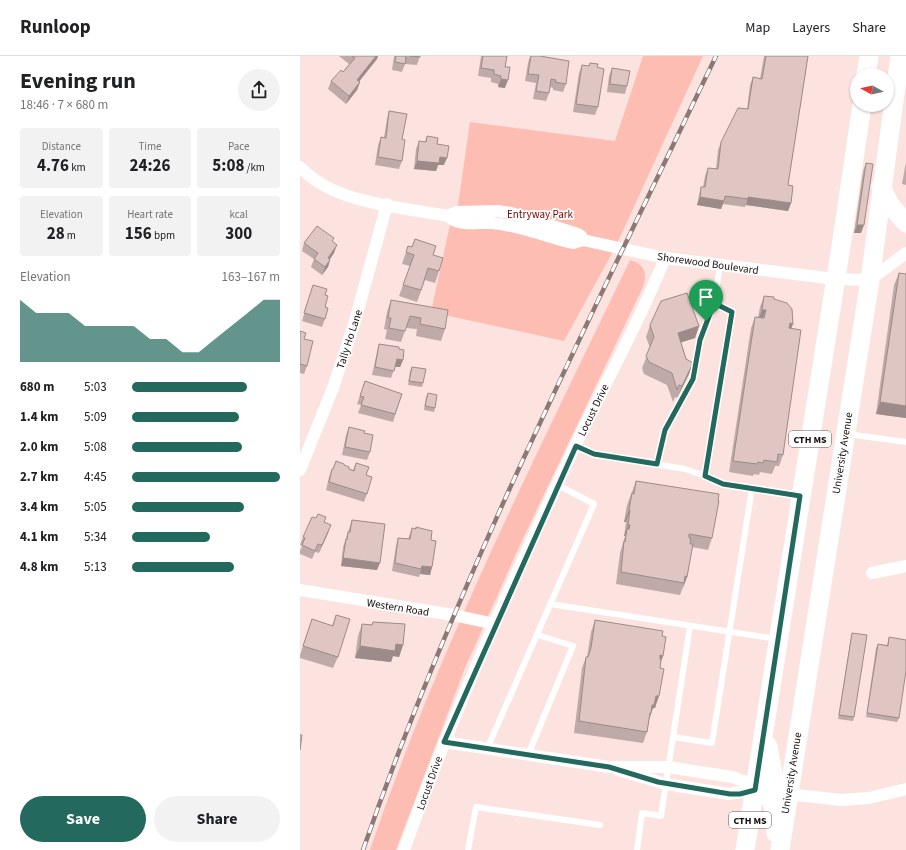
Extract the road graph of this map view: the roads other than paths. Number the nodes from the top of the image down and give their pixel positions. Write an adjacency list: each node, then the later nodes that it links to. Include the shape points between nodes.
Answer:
1 (869, 56): 3 (main road)
2 (900, 56): 6 (main road, University Avenue / CTH MS)
3 (867, 68)
4 (861, 112): 12 (main road, CTH MS)
5 (300, 167): 7 (street, Shorewood Boulevard, via 311,178 337,192)
6 (882, 186): 8 (main road, via 890,205); 13 (main road, University Avenue / CTH MS)
7 (387, 204): 10 (street, Shorewood Boulevard, via 448,216 451,220 472,224 506,225 573,243 583,240); 19 (street, Tally Ho Lane, via 356,321 333,388)
8 (906, 223)
9 (906, 253): 13 (street)
10 (665, 258): 11 (street, Shorewood Boulevard); 17 (street, Locust Drive)
11 (720, 266): 12 (street, Shorewood Boulevard); 14 (lane)
12 (835, 279): 13 (street, Shorewood Boulevard); 23 (main road, CTH MS)
13 (870, 280): 15 (main road, University Avenue / CTH MS)
14 (714, 303): 18 (lane, via 700,340 693,379 665,430); 20 (lane, via 732,312)
15 (846, 434): 16 (lane); 43 (main road, University Avenue / CTH MS)
16 (906, 442)
17 (576, 446): 18 (lane, via 594,454); 21 (street, Locust Drive)
18 (657, 464): 20 (lane)
19 (300, 470)
20 (705, 476): 22 (lane, via 718,483)
21 (558, 485): 27 (lane, via 594,504); 28 (street, Locust Drive)
22 (752, 488): 23 (lane); 30 (lane)
23 (800, 496): 32 (main road, CTH MS)
24 (906, 566): 25 (street)
25 (872, 572)
26 (300, 590): 28 (street, Western Road)
27 (550, 604): 29 (lane); 31 (lane)
28 (495, 624): 35 (street, Locust Drive)
29 (690, 626): 30 (lane); 34 (lane)
30 (730, 632): 32 (lane); 34 (lane, via 712,743)
31 (538, 635): 36 (lane); 37 (lane, via 573,646)
32 (779, 640): 33 (main road, CTH MS)
33 (768, 709): 42 (main road, CTH MS); 43 (main road, via 768,756 773,781 778,790)
34 (673, 737): 39 (lane)
35 (444, 742): 36 (street); 45 (street, Locust Drive)
36 (487, 749): 37 (street)
37 (528, 755): 38 (street)
38 (609, 767): 39 (street); 40 (street)
39 (668, 767): 40 (lane); 42 (street, via 732,777)
40 (666, 784): 42 (street, via 734,795); 47 (lane, via 661,816 642,813)
41 (906, 789): 43 (street, via 869,798 841,800)
42 (755, 790): 48 (main road, CTH MS); 49 (main road, via 763,792 772,800)
43 (788, 794): 49 (main road, University Avenue / CTH MS)
44 (600, 825): 46 (lane, via 476,807)
45 (404, 850)
46 (468, 850)
47 (637, 850)
48 (745, 850)
49 (778, 850)

